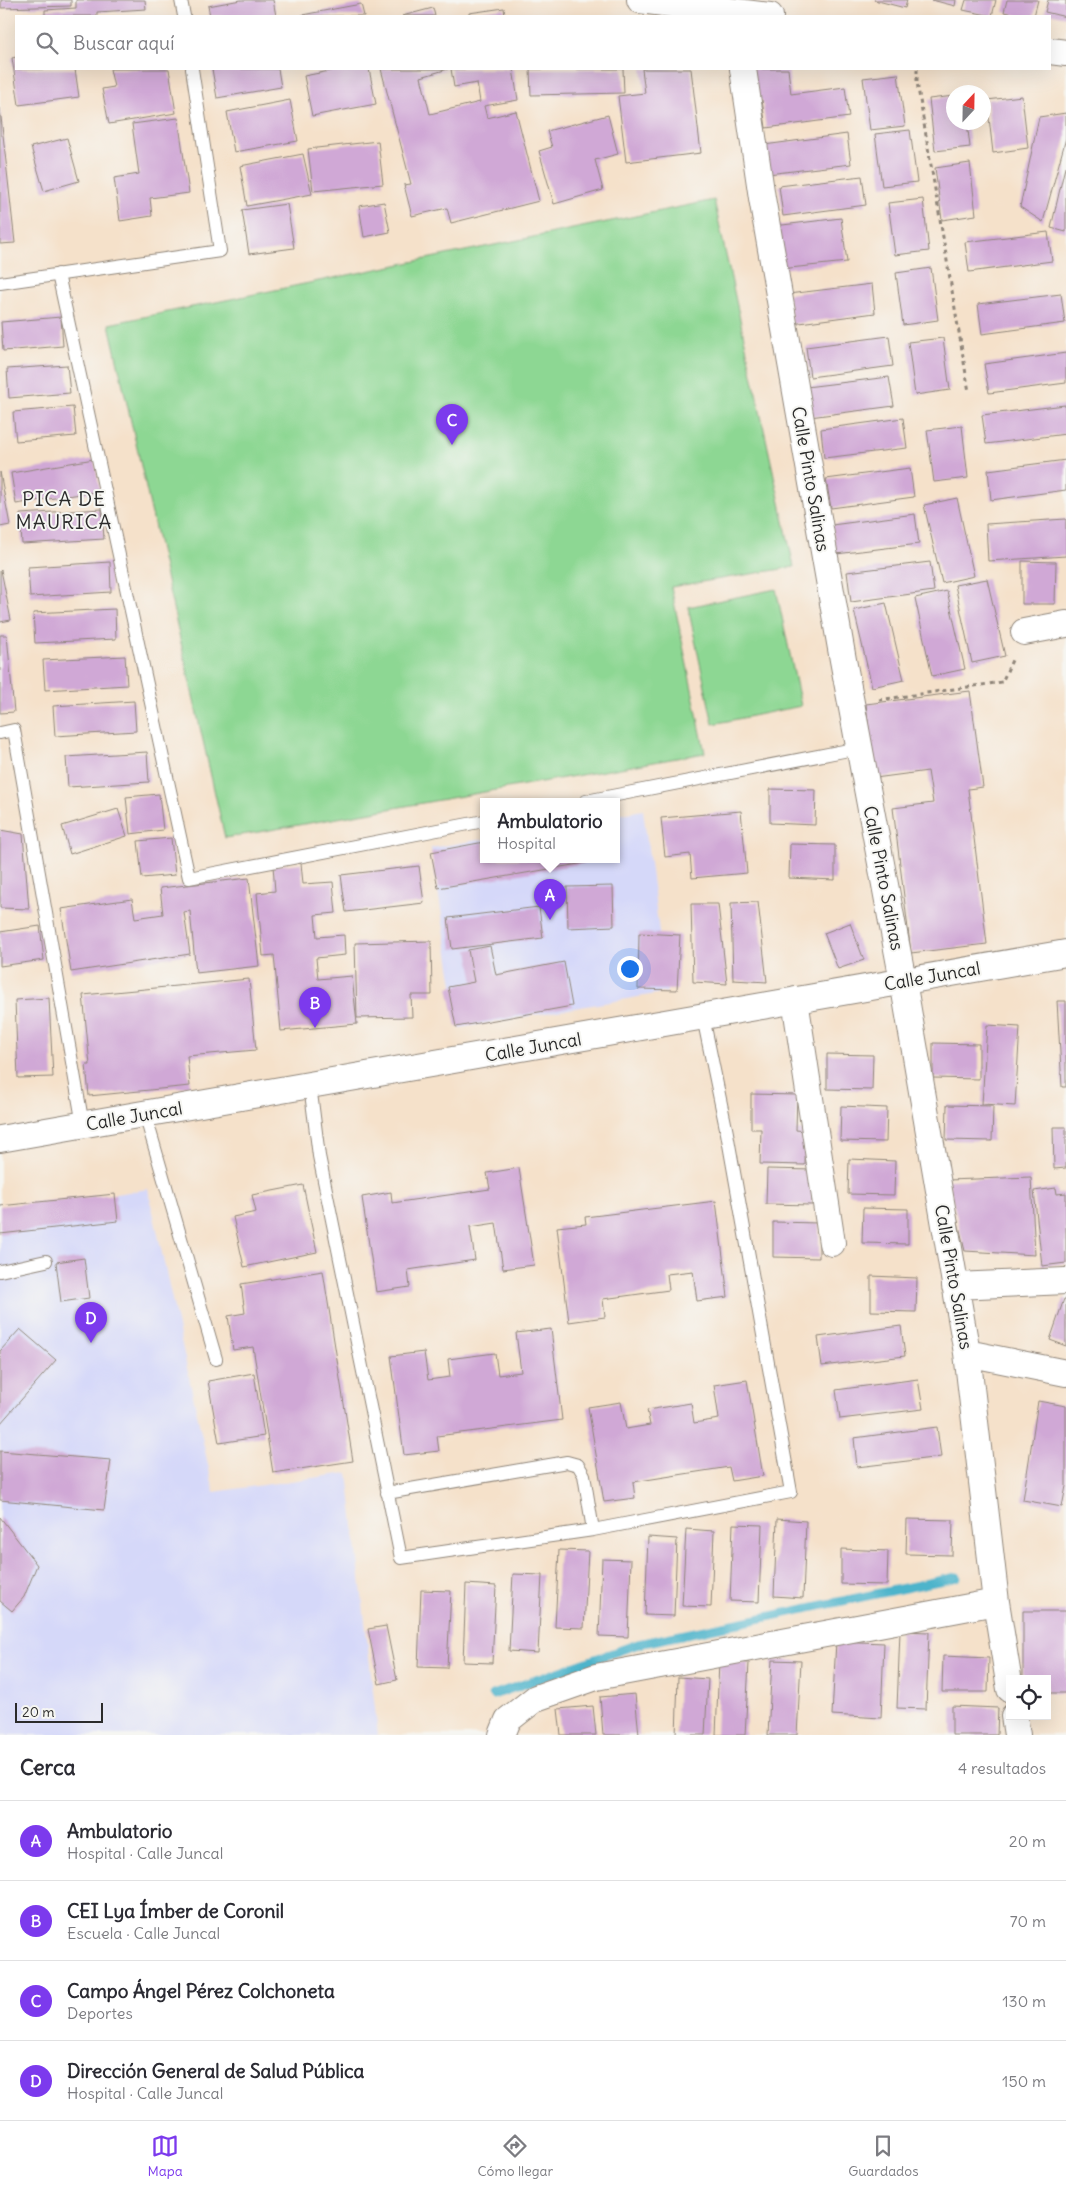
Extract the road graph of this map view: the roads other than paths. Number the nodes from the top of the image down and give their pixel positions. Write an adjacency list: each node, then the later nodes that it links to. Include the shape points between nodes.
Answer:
1 (181, 0): 4 (lane)
2 (640, 0): 3 (street)
3 (736, 9): 5 (street)
4 (184, 15)
5 (765, 15)
6 (1051, 51): 7 (street)
7 (1066, 53)
8 (192, 70): 10 (lane, via 220,251)
9 (743, 70): 15 (street, Calle Pinto Salinas, via 764,208)
10 (58, 274): 11 (lane); 17 (lane, via 189,878)
11 (0, 283)
12 (1066, 624): 13 (street)
13 (1024, 632)
14 (0, 732): 24 (lane, via 14,730)
15 (859, 748): 16 (lane); 19 (street, Calle Pinto Salinas)
16 (601, 798)
17 (480, 822)
18 (1066, 953): 19 (street, Calle Juncal)
19 (903, 981): 20 (street, Calle Juncal); 30 (street, Calle Pinto Salinas)
20 (795, 1000): 21 (street, Calle Juncal); 26 (street)
21 (703, 1017): 22 (street, Calle Juncal); 35 (lane, via 791,1492)
22 (310, 1085): 23 (street, Calle Juncal); 34 (lane, via 319,1156)
23 (145, 1114): 24 (street, Calle Juncal); 32 (lane)
24 (82, 1125): 25 (street, Calle Juncal)
25 (0, 1139)
26 (832, 1243)
27 (46, 1261): 28 (lane)
28 (0, 1271)
29 (1066, 1282): 30 (street)
30 (955, 1286): 31 (street, Calle Pinto Salinas)
31 (967, 1353): 33 (street); 36 (street, Calle Pinto Salinas)
32 (216, 1359)
33 (1066, 1373)
34 (387, 1493): 35 (lane, via 401,1558); 35 (lane, via 567,1462 578,1465 584,1475)
35 (593, 1530)
36 (996, 1602): 37 (street, Calle Pinto Salinas); 39 (street, via 596,1677 536,1698 508,1720)
37 (1008, 1675)
38 (1015, 1720): 40 (street)
39 (502, 1735)
40 (1017, 1735)

